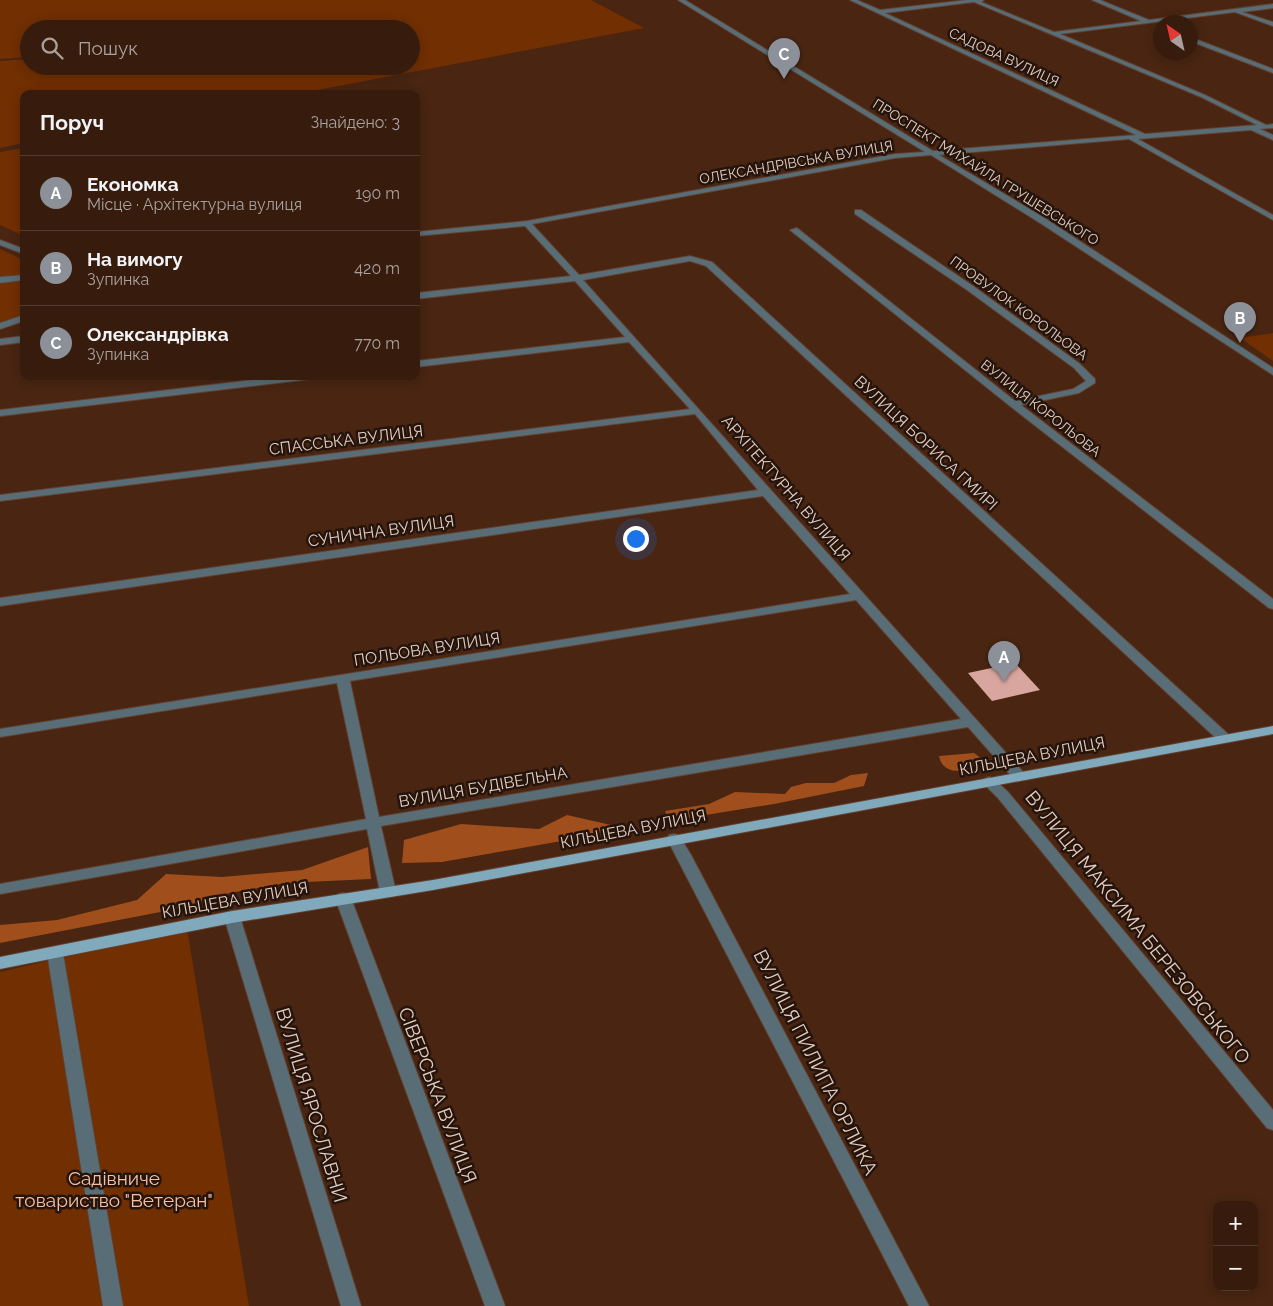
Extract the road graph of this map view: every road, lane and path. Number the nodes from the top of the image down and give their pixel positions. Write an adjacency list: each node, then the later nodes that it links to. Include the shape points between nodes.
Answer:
1 (681, 0): 20 (street, ПРОСПЕКТ МИХАЙЛА ГРУШЕВСЬКОГО)
2 (853, 0): 8 (street, САДОВА ВУЛИЦЯ)
3 (983, 0): 5 (street)
4 (1095, 0): 9 (street)
5 (975, 1): 8 (street); 12 (street)
6 (1273, 6): 7 (street)
7 (1235, 11): 9 (street); 11 (street)
8 (880, 12): 18 (street, САДОВА ВУЛИЦЯ)
9 (1150, 22): 10 (street); 12 (street)
10 (1153, 24)
11 (1273, 24)
12 (1054, 34): 15 (street)
13 (1198, 42): 14 (street)
14 (1273, 72)
15 (1270, 127): 16 (street, ОЛЕКСАНДРІВСЬКА ВУЛИЦЯ)
16 (1253, 128): 18 (street, ОЛЕКСАНДРІВСЬКА ВУЛИЦЯ); 19 (street)
17 (1130, 136): 18 (street, ОЛЕКСАНДРІВСЬКА ВУЛИЦЯ); 20 (street, ОЛЕКСАНДРІВСЬКА ВУЛИЦЯ); 22 (street)
18 (1144, 136)
19 (1273, 138)
20 (932, 152): 23 (street, ОЛЕКСАНДРІВСЬКА ВУЛИЦЯ); 38 (street, ПРОСПЕКТ МИХАЙЛА ГРУШЕВСЬКОГО)
21 (858, 212): 40 (street, ПРОВУЛОК КОРОЛЬОВА, via 970,288 1077,366 1092,381 1076,391)
22 (1273, 218)
23 (527, 223): 25 (street, ОЛЕКСАНДРІВСЬКА ВУЛИЦЯ); 29 (street, АРХІТЕКТУРНА ВУЛИЦЯ)
24 (794, 230): 40 (street, ВУЛИЦЯ КОРОЛЬОВА)
25 (420, 234)
26 (0, 242): 27 (street)
27 (20, 250)
28 (20, 278): 30 (street)
29 (575, 278): 31 (street, ВУЛИЦЯ БОРИСА ГМИРІ); 34 (street, АРХІТЕКТУРНА ВУЛИЦЯ); 52 (street, ВУЛИЦЯ БОРИСА ГМИРІ, via 690,258 709,264)
30 (0, 280)
31 (420, 296)
32 (20, 319): 33 (street)
33 (0, 326)
34 (630, 339): 37 (street); 41 (street, АРХІТЕКТУРНА ВУЛИЦЯ)
35 (20, 340): 36 (street)
36 (0, 342)
37 (420, 364)
38 (1273, 372)
39 (277, 380): 42 (street)
40 (1013, 404): 47 (street, ВУЛИЦЯ КОРОЛЬОВА)
41 (697, 411): 43 (street, АРХІТЕКТУРНА ВУЛИЦЯ); 44 (street, СПАССЬКА ВУЛИЦЯ)
42 (0, 413)
43 (766, 492): 45 (street, АРХІТЕКТУРНА ВУЛИЦЯ); 46 (street, СУНИЧНА ВУЛИЦЯ)
44 (0, 498)
45 (859, 596): 48 (street, ПОЛЬОВА ВУЛИЦЯ); 49 (street, АРХІТЕКТУРНА ВУЛИЦЯ)
46 (0, 602)
47 (1273, 606)
48 (343, 679): 51 (street, ПОЛЬОВА ВУЛИЦЯ); 55 (street)
49 (971, 722): 53 (street, АРХІТЕКТУРНА ВУЛИЦЯ); 55 (street, ВУЛИЦЯ БУДІВЕЛЬНА)
50 (1273, 730): 52 (main road, КІЛЬЦЕВА ВУЛИЦЯ)
51 (0, 733)
52 (1223, 737): 53 (main road, КІЛЬЦЕВА ВУЛИЦЯ)
53 (1019, 776): 54 (main road, КІЛЬЦЕВА ВУЛИЦЯ)
54 (989, 782): 56 (main road, КІЛЬЦЕВА ВУЛИЦЯ); 63 (street, ВУЛИЦЯ МАКСИМА БЕРЕЗОВСЬКОГО)
55 (373, 823): 57 (street, ВУЛИЦЯ БУДІВЕЛЬНА); 58 (street)
56 (674, 839): 58 (main road, КІЛЬЦЕВА ВУЛИЦЯ); 67 (street, ВУЛИЦЯ ПИЛИПА ОРЛИКА)
57 (0, 889)
58 (388, 892): 59 (main road, КІЛЬЦЕВА ВУЛИЦЯ)
59 (342, 898): 60 (main road, КІЛЬЦЕВА ВУЛИЦЯ); 66 (street, СІВЕРСЬКА ВУЛИЦЯ)
60 (232, 917): 61 (main road, КІЛЬЦЕВА ВУЛИЦЯ); 65 (street, ВУЛИЦЯ ЯРОСЛАВНИ)
61 (55, 953): 62 (main road, КІЛЬЦЕВА ВУЛИЦЯ); 64 (street)
62 (0, 963)
63 (1273, 1123)
64 (113, 1306)
65 (351, 1306)
66 (495, 1306)
67 (919, 1306)

